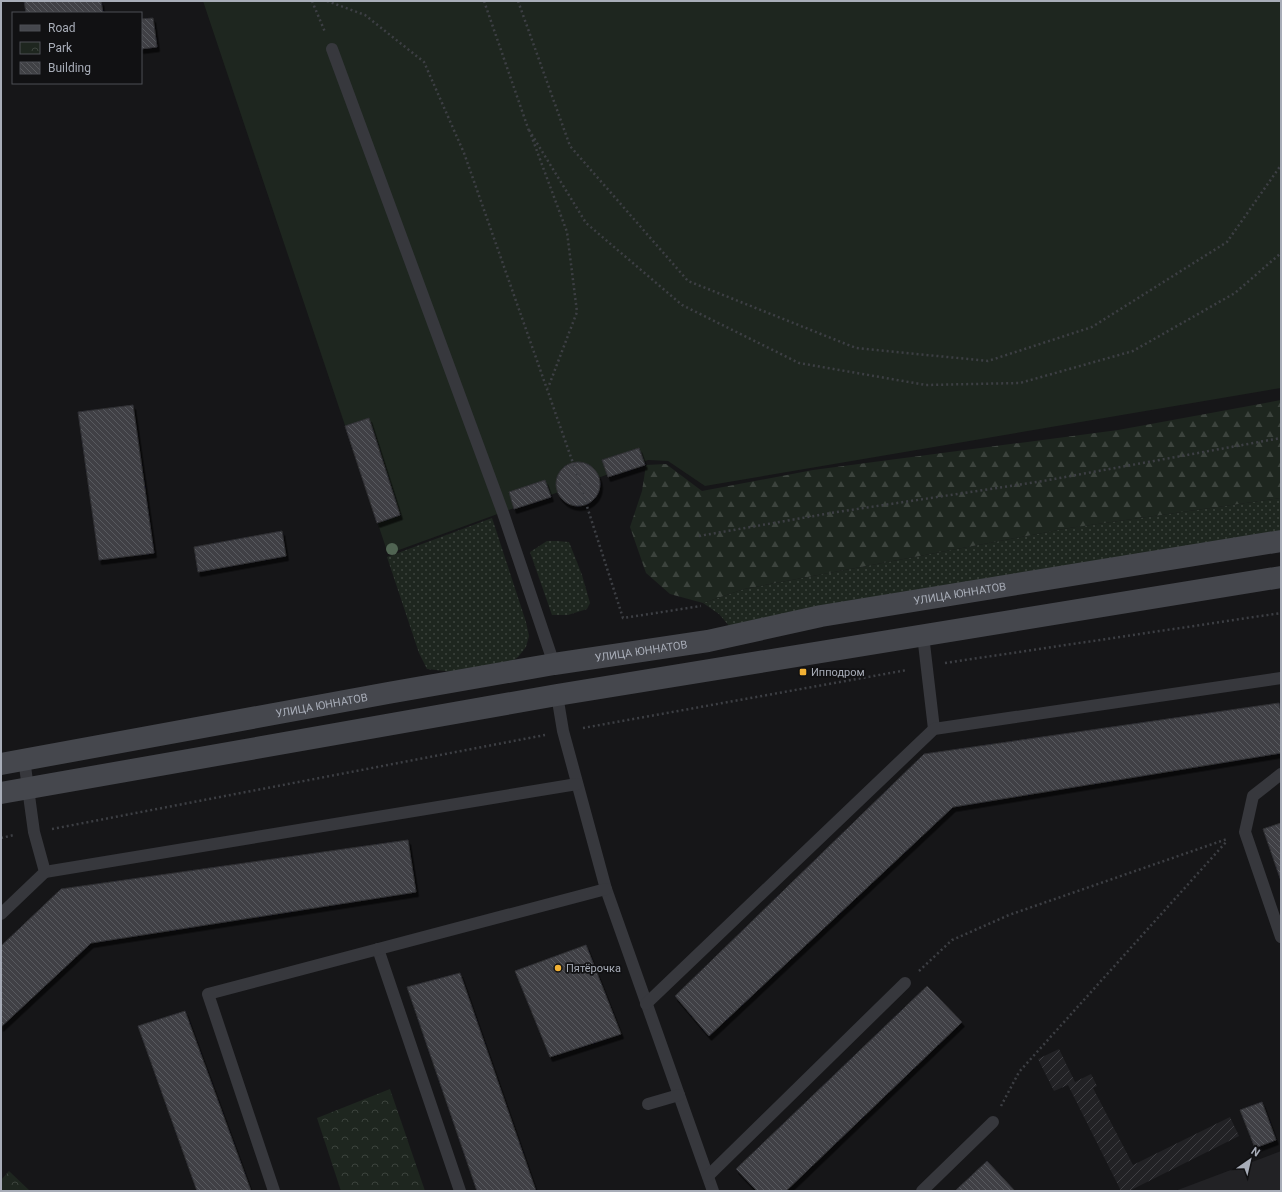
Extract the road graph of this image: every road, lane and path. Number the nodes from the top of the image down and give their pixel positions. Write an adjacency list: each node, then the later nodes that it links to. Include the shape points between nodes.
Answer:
1 (312, 1): 5 (path)
2 (327, 1): 9 (path, via 365,15 424,62 464,153)
3 (484, 1): 6 (path)
4 (518, 1): 7 (path, via 570,146 688,281 856,348 988,361 1092,327 1227,242)
5 (332, 49): 16 (lane, via 503,513)
6 (529, 130): 8 (path, via 586,223 682,305 800,364 918,384 1020,383 1133,351 1234,293); 9 (path, via 567,232 577,312)
7 (1281, 165)
8 (1281, 253)
9 (547, 389): 14 (path, via 623,618)
10 (1281, 438): 11 (path, via 1043,481 831,512)
11 (699, 536)
12 (1281, 541): 16 (main road, УЛИЦА ЮННАТОВ, via 821,616 708,641)
13 (1281, 577): 15 (main road)
14 (701, 606)
15 (923, 635): 18 (main road); 19 (lane)
16 (554, 664): 21 (main road, УЛИЦА ЮННАТОВ)
17 (1281, 678): 19 (lane)
18 (557, 695): 20 (lane); 25 (main road)
19 (934, 729): 35 (lane)
20 (563, 731): 24 (lane); 27 (path)
21 (24, 759): 22 (main road, УЛИЦА ЮННАТОВ); 25 (lane)
22 (1, 764)
23 (1281, 774): 32 (lane, via 1253,796 1245,832)
24 (577, 784): 29 (lane); 30 (lane)
25 (28, 788): 26 (main road); 27 (lane)
26 (1, 793)
27 (34, 832): 28 (path); 29 (lane)
28 (1, 838)
29 (45, 872): 31 (lane)
30 (606, 889): 33 (lane); 35 (lane)
31 (1, 914)
32 (1281, 937)
33 (378, 949): 40 (lane, via 208,994); 41 (lane)
34 (905, 983): 38 (path, via 952,940 1010,915 1231,837 1019,1072); 39 (lane)
35 (646, 1004): 36 (lane)
36 (679, 1095): 37 (lane); 39 (lane)
37 (648, 1104)
38 (993, 1122): 43 (lane)
39 (708, 1176): 42 (lane)
40 (274, 1191)
41 (460, 1191)
42 (713, 1191)
43 (922, 1191)

